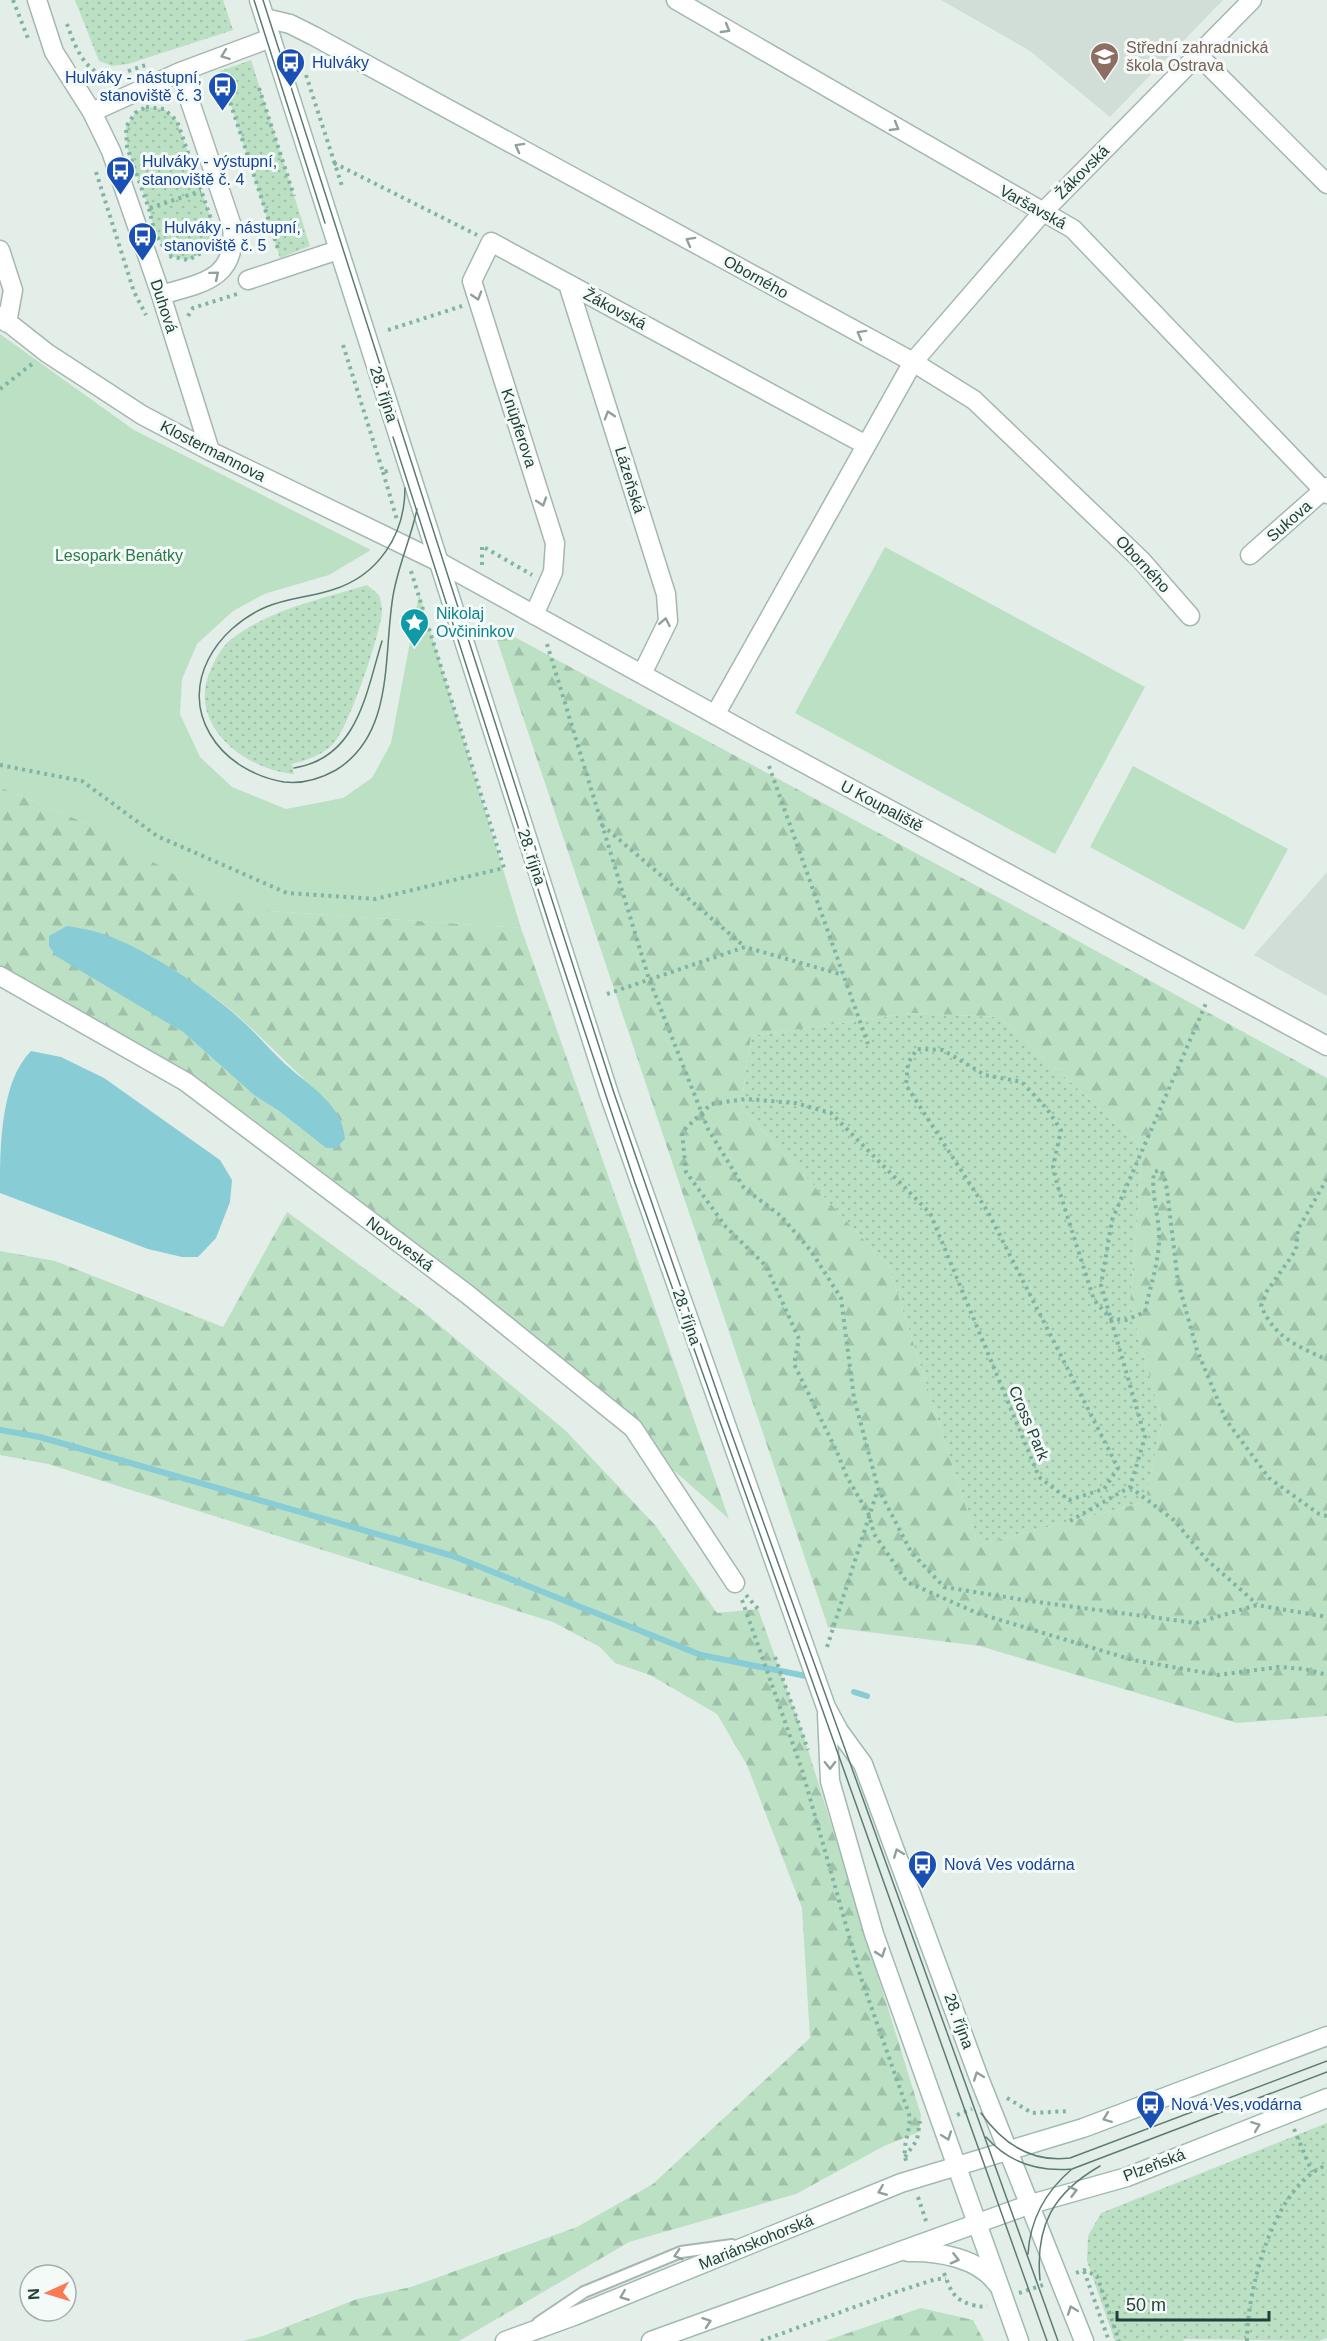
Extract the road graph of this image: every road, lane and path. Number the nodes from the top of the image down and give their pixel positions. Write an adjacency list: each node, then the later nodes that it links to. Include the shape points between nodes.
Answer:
1 (13, 0): 9 (path)
2 (37, 0): 16 (street, Duhová, via 54,52)
3 (259, 0): 7 (street, 28. října)
4 (1252, 0): 10 (street, Žákovská)
5 (681, 1): 24 (street, Varšavská, one-way to 24)
6 (64, 17): 11 (path, via 80,56 104,74 113,75)
7 (265, 18): 8 (street, 28. října); 37 (street, Oborného, one-way to 7, via 301,29)
8 (271, 38): 13 (street, one-way to 13); 27 (street, 28. října)
9 (30, 43)
10 (1198, 55): 19 (street); 24 (street, Žákovská)
11 (157, 61)
12 (230, 67): 28 (path, via 220,70)
13 (180, 72): 16 (street); 31 (street, one-way to 13, via 208,281 221,271 234,242)
14 (306, 75): 18 (path)
15 (259, 88): 22 (path)
16 (92, 112): 31 (street, Duhová, via 111,151)
17 (94, 162): 34 (path, Duhová, via 134,292)
18 (334, 162): 20 (path); 25 (path)
19 (1327, 184)
20 (343, 189)
21 (201, 191): 23 (path); 23 (path, via 214,239 205,251 188,260 169,256 155,233); 23 (path, via 177,121 164,109 146,107 135,113 126,127 127,147)
22 (294, 196)
23 (149, 209)
24 (1042, 213): 37 (street, Žákovská); 42 (street, Varšavská, via 1073,229)
25 (490, 242): 30 (street, Žákovská); 32 (street, Knüpferova, one-way to 32, via 472,281)
26 (0, 250): 33 (street, via 14,290)
27 (338, 250): 29 (street); 46 (street, 28. října)
28 (280, 258)
29 (248, 280)
30 (568, 284): 39 (street, Žákovská); 51 (street, Lázeňská, one-way to 30, via 668,621 666,594)
31 (161, 295): 40 (street, Duhová)
32 (478, 301): 35 (path); 47 (street, Knüpferova, one-way to 47, via 555,543)
33 (3, 319): 36 (street, Klostermannova)
34 (148, 321)
35 (388, 330)
36 (47, 353): 38 (path); 40 (street, Klostermannova, via 142,415)
37 (913, 362): 39 (street, Žákovská); 49 (street, Oborného, via 974,400 1141,560)
38 (0, 389)
39 (866, 445): 52 (street, Žákovská)
40 (210, 451): 43 (street, Klostermannova)
41 (383, 472): 43 (path)
42 (1326, 491): 45 (street, Sukova)
43 (403, 544): 46 (street, Klostermannova); 54 (path, via 504,868 375,899 286,893 157,836 82,781)
44 (482, 546): 47 (path)
45 (1250, 555)
46 (439, 562): 48 (street, U Koupaliště); 80 (street, 28. října, via 609,1094)
47 (548, 584): 48 (street, Knüpferova)
48 (534, 615): 51 (street, U Koupaliště)
49 (1190, 616)
50 (547, 644): 55 (path)
51 (642, 675): 52 (street, U Koupaliště)
52 (715, 715): 53 (street, U Koupaliště)
53 (759, 739): 58 (path); 63 (street, U Koupaliště)
54 (0, 765)
55 (602, 825): 56 (path); 59 (path)
56 (745, 947): 58 (path); 59 (path)
57 (0, 975): 73 (street, Novoveská, via 186,1082 467,1294 633,1428)
58 (843, 975): 62 (path)
59 (649, 979): 60 (path); 64 (path)
60 (607, 994)
61 (1207, 1000): 66 (path, via 1112,1220 1101,1285)
62 (868, 1044)
63 (1327, 1046)
64 (703, 1114): 66 (path, Cross Park, via 711,1104 746,1099 795,1103 831,1113 930,1213 1039,1477 1069,1500 1104,1489 1118,1468 988,1212 906,1085 908,1063 917,1049 943,1050 985,1075 1022,1082 1047,1109 1061,1130 1053,1167 1058,1187 1094,1300); 69 (path, via 744,1188 782,1216 811,1251 841,1298 854,1398); 70 (path, Cross Park, via 682,1132 686,1172 726,1227 766,1266 799,1339 794,1364)
65 (1327, 1179): 67 (path, via 1298,1228 1296,1250 1261,1306 1270,1326)
66 (1111, 1319): 68 (path, via 1145,1437); 71 (path, via 1125,1320 1145,1312 1158,1261 1153,1181 1154,1172 1160,1170 1167,1190 1178,1282 1197,1350 1226,1420 1269,1478 1319,1514)
67 (1327, 1360)
68 (1130, 1487): 72 (path); 74 (path, via 1175,1521 1206,1559)
69 (878, 1488): 70 (path); 74 (path, via 911,1552 944,1587 1196,1623)
70 (869, 1515): 76 (path); 78 (path, Cross Park, via 874,1534 908,1582 977,1612 1154,1664 1218,1675 1279,1667)
71 (1327, 1515)
72 (1070, 1521)
73 (735, 1583): 92 (path, via 802,1770 861,1978 909,2114 904,2158)
74 (1257, 1605): 75 (path)
75 (1327, 1617)
76 (827, 1647)
77 (776, 1657): 79 (path)
78 (1327, 1675)
79 (786, 1685)
80 (826, 1707): 82 (street, 28. října, one-way to 80, via 863,1764); 86 (street, 28. října, one-way to 86, via 830,1781 874,1934)
81 (1327, 2036): 88 (street, one-way to 88, via 1083,2128)
82 (999, 2097): 84 (path, via 1032,2113); 86 (path); 88 (street, 28. října)
83 (1327, 2098): 85 (street, Plzeňská)
84 (1072, 2110)
85 (1288, 2113): 91 (path); 93 (street, Plzeňská, one-way to 85, via 1127,2177)
86 (941, 2121): 87 (path); 90 (street, 28. října, one-way to 90)
87 (919, 2129)
88 (1009, 2150): 90 (street, Mariánskohorská); 93 (street, 28. října)
89 (1327, 2165): 91 (path)
90 (957, 2166): 92 (street, Mariánskohorská); 94 (street, 28. října)
91 (1312, 2172): 107 (path, via 1294,2190 1273,2227 1248,2308)
92 (912, 2179): 95 (path); 100 (street, Mariánskohorská, one-way to 100)
93 (1031, 2204): 94 (street, Plzeňská); 97 (street, 28. října)
94 (977, 2223): 95 (street); 99 (street, 28. října)
95 (935, 2247): 98 (path); 99 (street, one-way to 99, via 978,2267 994,2280); 101 (street, one-way to 95, via 897,2253)
96 (1084, 2270): 97 (path); 105 (path); 106 (path, via 1097,2276)
97 (1061, 2278): 99 (path); 104 (street, 28. října, one-way to 97)
98 (946, 2279): 99 (path, via 956,2300 982,2307); 102 (path, via 893,2293)
99 (1002, 2295): 103 (street, 28. října)
100 (512, 2339)
101 (651, 2341)
102 (761, 2341)
103 (1020, 2341)
104 (1084, 2341)
105 (1109, 2341)
106 (1119, 2341)
107 (1247, 2341)

